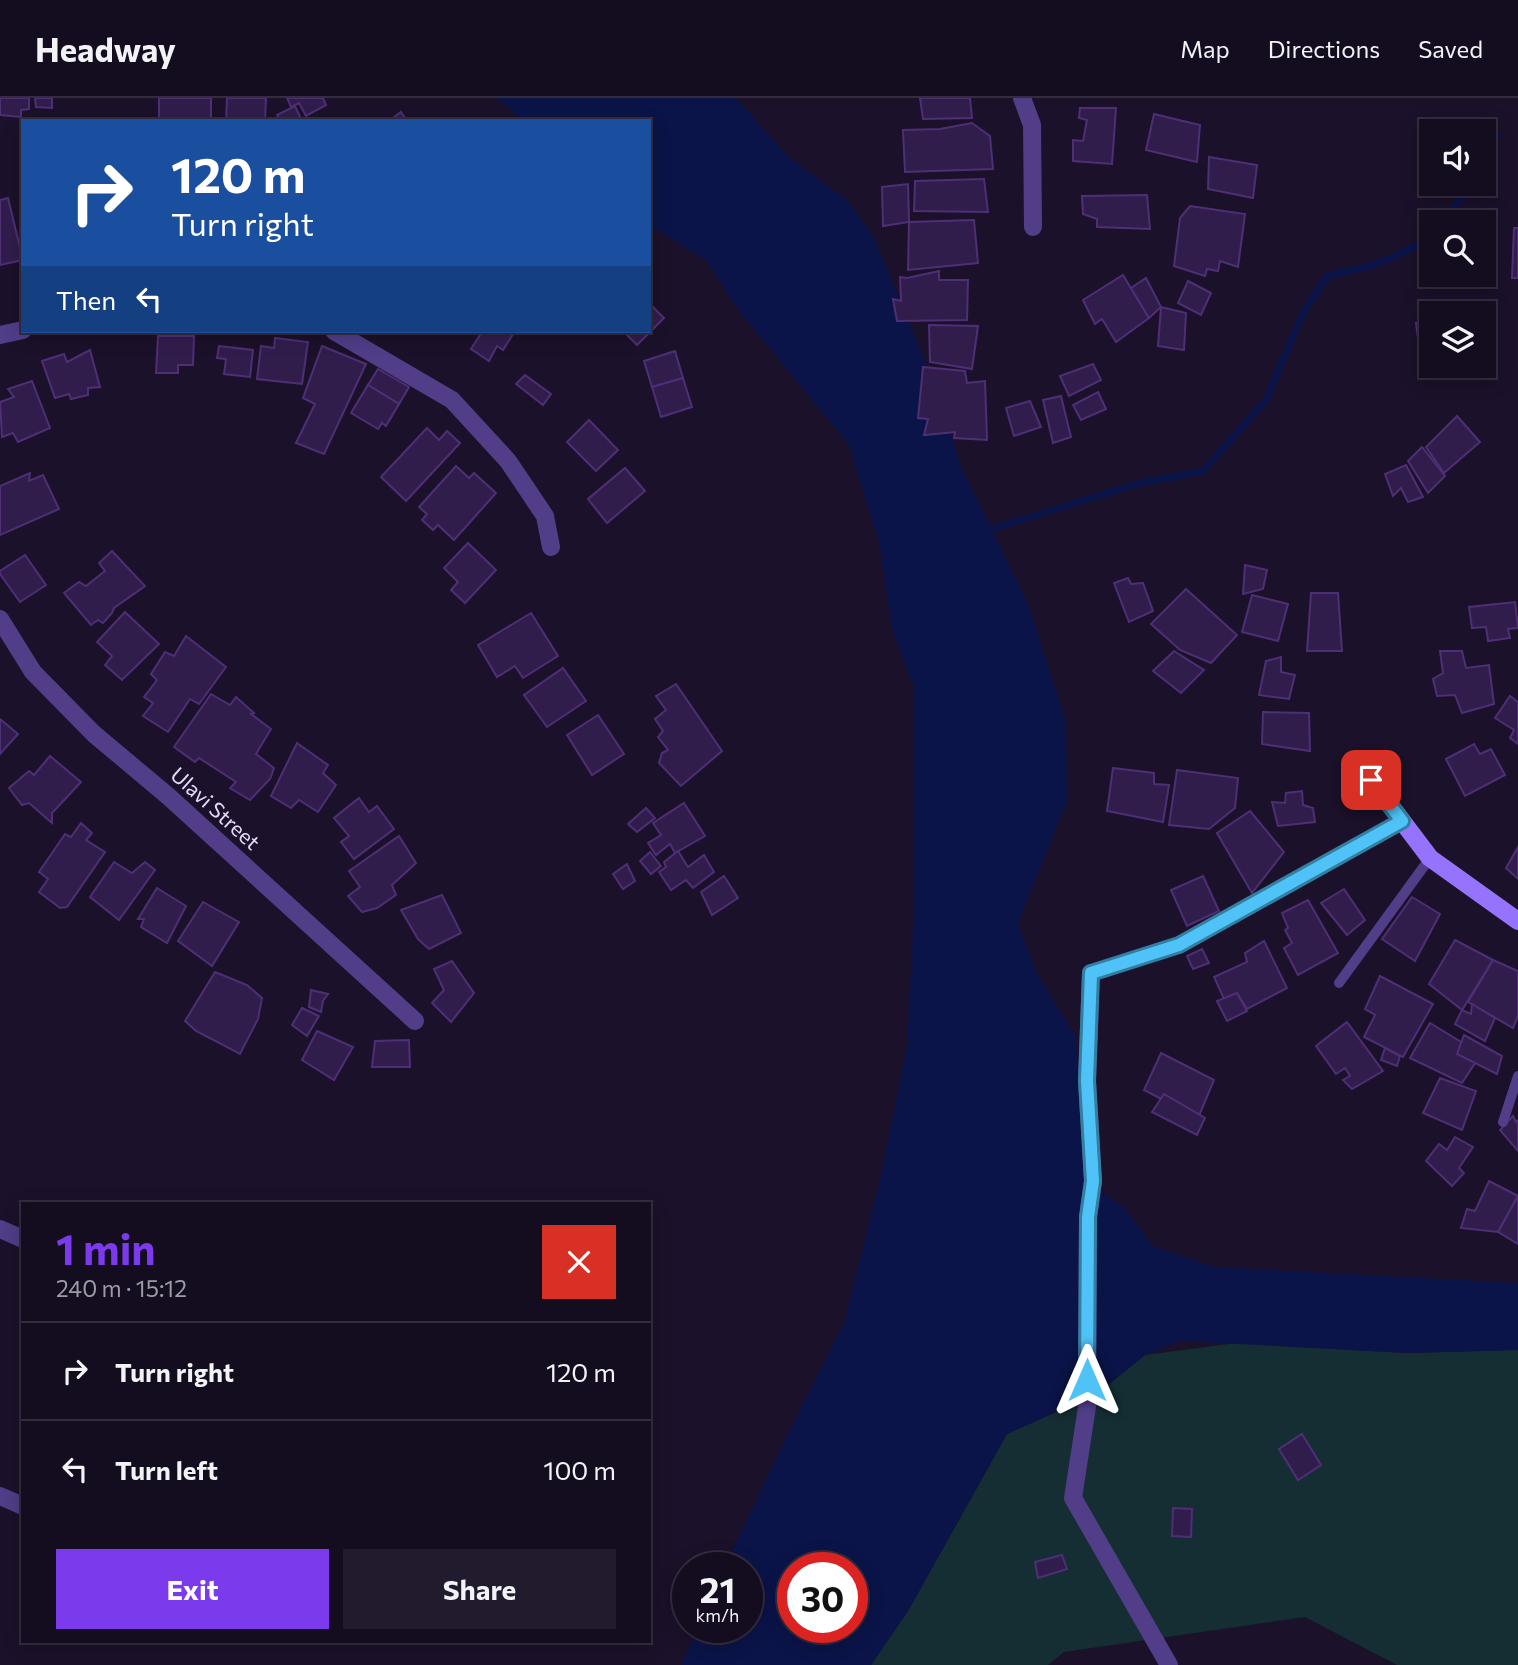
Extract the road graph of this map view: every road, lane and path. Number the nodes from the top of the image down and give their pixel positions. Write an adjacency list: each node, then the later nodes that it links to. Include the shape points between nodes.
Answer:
1 (1022, 98): 2 (street, via 1032,125)
2 (1033, 227)
3 (21, 330): 5 (street)
4 (337, 333): 6 (street, via 452,400 515,472 545,516)
5 (0, 335)
6 (551, 547)
7 (0, 619): 14 (street, Ulavi Street, via 33,672 94,734)
8 (1371, 780): 9 (street)
9 (1402, 821): 10 (street); 12 (lane, via 1179,945)
10 (1430, 858): 11 (street); 13 (lane)
11 (1518, 921)
12 (1091, 973): 21 (street, via 1087,1081 1093,1181 1088,1217 1087,1407 1073,1498)
13 (1339, 983)
14 (415, 1021)
15 (1518, 1076): 16 (lane)
16 (1503, 1122)
17 (0, 1229): 18 (street)
18 (21, 1238)
19 (0, 1496): 20 (street)
20 (21, 1505)
21 (1168, 1665)

